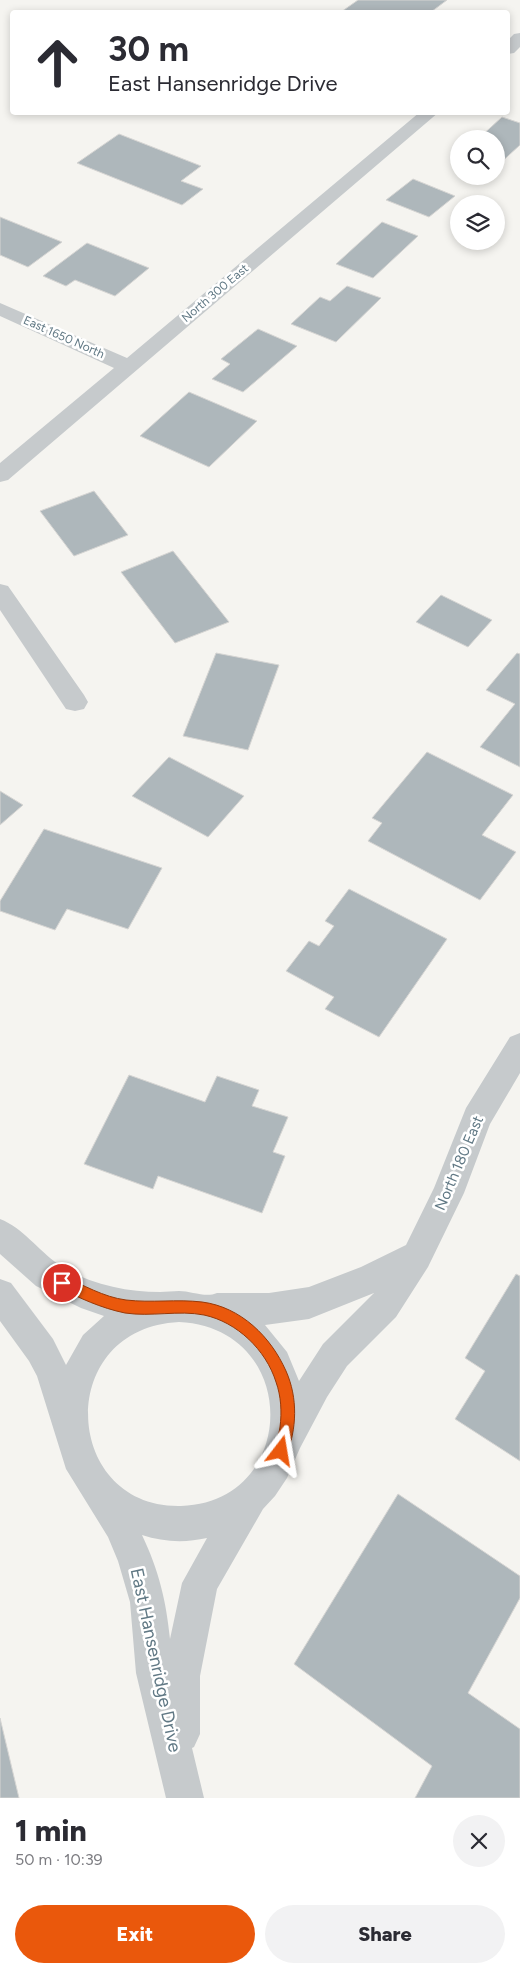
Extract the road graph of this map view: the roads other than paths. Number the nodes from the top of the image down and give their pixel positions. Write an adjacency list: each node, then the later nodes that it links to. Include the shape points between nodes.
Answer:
1 (520, 38): 2 (street)
2 (510, 46)
3 (427, 115): 5 (street, North 300 East)
4 (0, 309): 5 (street, East 1650 North)
5 (128, 366): 6 (street, North 300 East)
6 (0, 475)
7 (0, 592): 8 (street)
8 (76, 702)
9 (520, 1046): 11 (street, North 180 East, via 477,1118 448,1193)
10 (0, 1234): 13 (street, via 47,1275 92,1297 126,1306)
11 (418, 1256): 13 (street, via 309,1303 269,1309); 15 (street, North 180 East, via 384,1306 335,1355 315,1385)
12 (0, 1294): 14 (street, via 41,1350 52,1372)
13 (192, 1308): 14 (street, via 159,1309 137,1316 99,1342 75,1383); 15 (street, via 226,1316 245,1326 274,1361 288,1405)
14 (70, 1429): 17 (street, via 75,1452)
15 (281, 1451): 16 (street)
16 (254, 1492): 17 (street, via 235,1508 212,1518 163,1524 118,1508); 18 (street, East Hansenridge Drive, via 200,1583 181,1676)
17 (100, 1493): 18 (street, East Hansenridge Drive, via 120,1525 135,1559 148,1602 155,1673)
18 (183, 1787)

